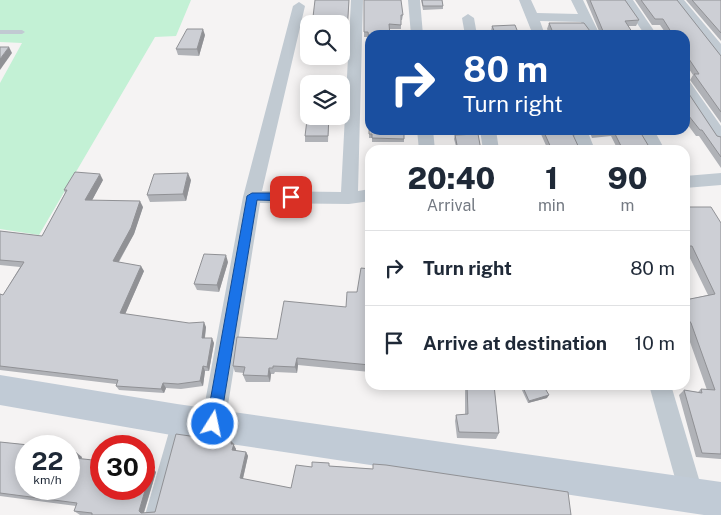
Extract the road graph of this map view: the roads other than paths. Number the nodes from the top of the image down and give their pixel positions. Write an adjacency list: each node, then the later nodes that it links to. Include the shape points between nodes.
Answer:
1 (357, 0): 25 (street)
2 (414, 0): 11 (street)
3 (525, 0): 8 (street)
4 (577, 0): 10 (street)
5 (627, 0): 15 (street)
6 (678, 0): 18 (street)
7 (299, 6): 23 (street)
8 (531, 17): 10 (street); 13 (street)
9 (468, 18): 12 (street)
10 (585, 18): 14 (street)
11 (417, 30)
12 (471, 30)
13 (537, 30)
14 (591, 30)
15 (648, 30)
16 (0, 32): 17 (lane)
17 (22, 32)
18 (721, 53)
19 (690, 91): 20 (street)
20 (721, 137)
21 (721, 179): 22 (street)
22 (690, 182)
23 (252, 196): 25 (street); 29 (street)
24 (365, 196): 25 (street)
25 (349, 198)
26 (0, 390): 28 (street)
27 (662, 390): 30 (street)
28 (177, 420): 29 (street); 31 (lane)
29 (213, 424): 30 (street)
30 (707, 498)
31 (151, 515)

